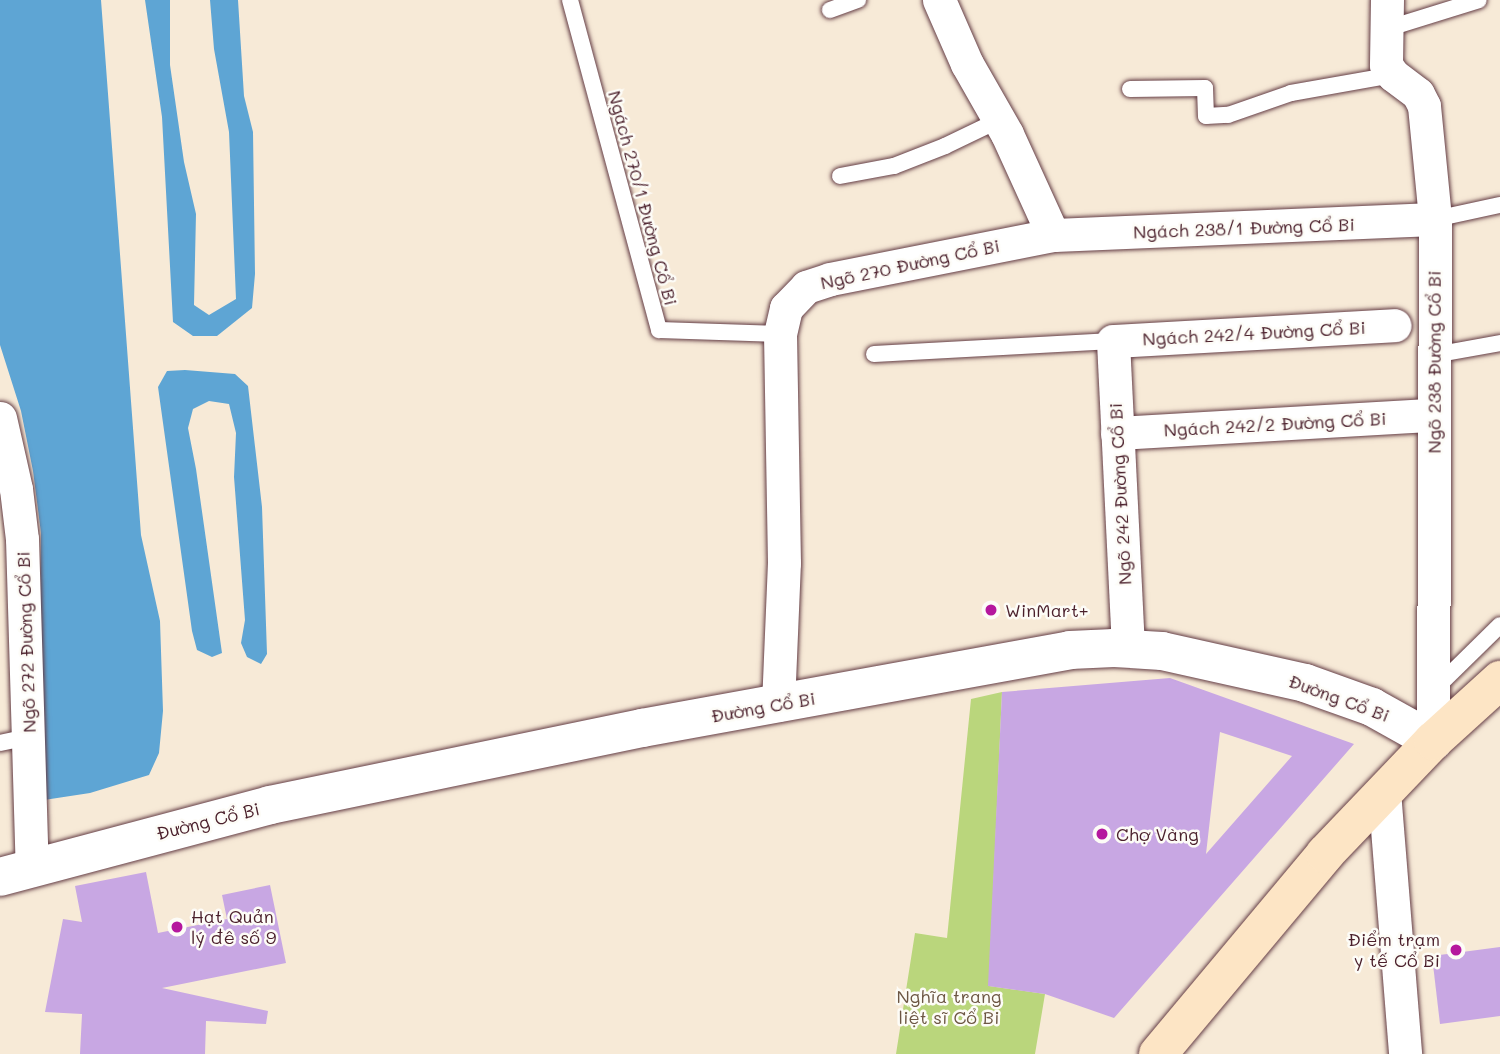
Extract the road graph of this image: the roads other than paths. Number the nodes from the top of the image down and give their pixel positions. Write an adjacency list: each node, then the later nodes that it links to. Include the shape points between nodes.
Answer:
1 (570, 0): 15 (lane, Ngách 270/1 Đường Cổ Bi, via 659,330)
2 (858, 0): 5 (lane)
3 (939, 0): 9 (street, via 967,64)
4 (1479, 0): 6 (lane)
5 (830, 10)
6 (1386, 14): 7 (street, via 1386,65)
7 (1393, 75): 8 (lane, via 1291,93 1228,115 1206,116 1205,88); 12 (street, Ngõ 238 Đường Cổ Bi, via 1410,86 1424,106)
8 (1130, 89)
9 (999, 120): 10 (lane, via 894,166); 13 (street)
10 (840, 176)
11 (1500, 205): 12 (lane)
12 (1434, 219): 13 (street, Ngách 238/1 Đường Cổ Bi); 19 (street, Ngõ 238 Đường Cổ Bi)
13 (1053, 235): 15 (street, Ngõ 270 Đường Cổ Bi, via 806,287 791,300)
14 (1395, 325): 16 (street, Ngách 242/4 Đường Cổ Bi)
15 (780, 334): 27 (street, Ngõ 270 Đường Cổ Bi, via 784,563)
16 (1113, 341): 18 (lane); 22 (street, Ngõ 242 Đường Cổ Bi)
17 (1500, 344): 19 (lane)
18 (874, 354)
19 (1434, 355): 20 (street, Ngõ 238 Đường Cổ Bi)
20 (1433, 415): 22 (street, Ngách 242/2 Đường Cổ Bi); 26 (street, Ngõ 238 Đường Cổ Bi)
21 (1, 427): 28 (street, Ngõ 272 Đường Cổ Bi, via 22,538)
22 (1117, 433): 24 (street, Ngõ 242 Đường Cổ Bi)
23 (1500, 625): 26 (lane)
24 (1128, 648): 27 (street, Đường Cổ Bi, via 1070,650); 29 (street, Đường Cổ Bi, via 1189,656 1305,682 1372,707)
25 (1500, 680): 29 (main road)
26 (1433, 692): 29 (street, Ngõ 238 Đường Cổ Bi)
27 (778, 705): 31 (street, Đường Cổ Bi, via 642,728 270,805)
28 (14, 740): 31 (street, Ngõ 272 Đường Cổ Bi)
29 (1433, 741): 30 (main road)
30 (1384, 791): 32 (main road, via 1276,910); 33 (street)
31 (16, 872)
32 (1158, 1054)
33 (1405, 1054)

